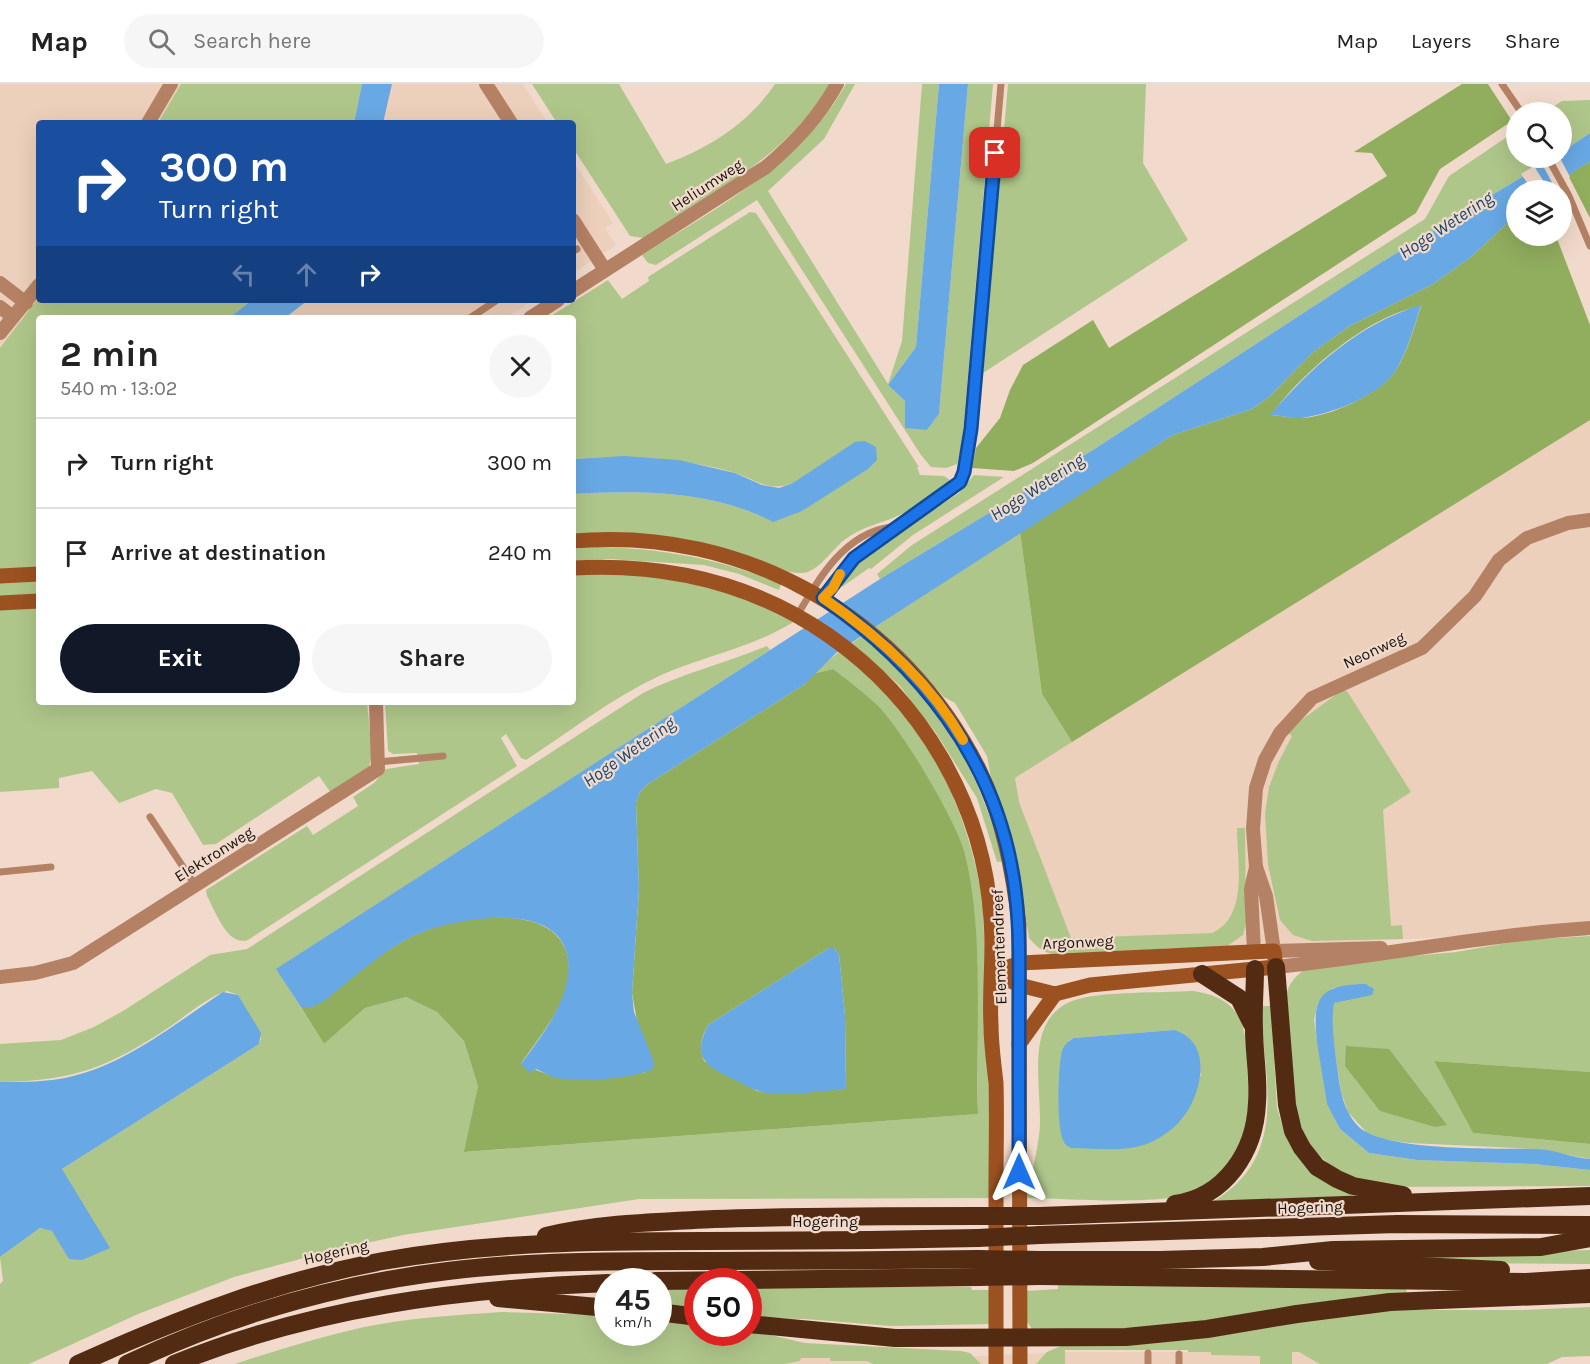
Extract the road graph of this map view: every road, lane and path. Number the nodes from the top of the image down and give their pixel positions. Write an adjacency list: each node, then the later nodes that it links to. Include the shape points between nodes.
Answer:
1 (171, 84): 7 (street)
2 (486, 84): 8 (street)
3 (837, 84): 12 (street, Heliumweg, via 815,119 766,167)
4 (1001, 84): 25 (lane, via 964,472 960,482 946,493)
5 (1502, 84): 6 (lane)
6 (1514, 102)
7 (150, 120)
8 (509, 120)
9 (1554, 168): 11 (lane)
10 (576, 225): 12 (street)
11 (1590, 246)
12 (605, 270): 15 (street, Heliumweg)
13 (0, 283): 16 (street)
14 (36, 289): 16 (street)
15 (576, 289)
16 (26, 303): 22 (street)
17 (492, 303): 20 (lane)
18 (553, 303): 21 (street)
19 (0, 307): 22 (street)
20 (474, 315)
21 (535, 315)
22 (13, 317): 23 (street)
23 (0, 333)
24 (1590, 520): 39 (street, Neonweg, via 1568,523 1527,538 1499,560 1475,596 1422,648 1312,698 1280,733 1265,760 1256,788)
25 (894, 527): 30 (lane, via 854,558); 30 (lane, via 877,529 846,549 817,580)
26 (576, 541): 30 (main road, Elementendreef, via 647,541 688,547 760,567)
27 (576, 568): 33 (main road, Elementendreef, via 640,568 690,574 750,592)
28 (36, 574): 29 (main road)
29 (0, 576)
30 (818, 594): 33 (lane); 45 (main road, Elementendreef, via 877,637 919,680 940,705 980,771 1013,874)
31 (36, 601): 32 (main road)
32 (0, 603)
33 (798, 614): 46 (main road, Elementendreef, via 853,652 895,692 916,718 959,790 987,879)
34 (376, 705): 36 (street)
35 (443, 756): 36 (lane)
36 (378, 762): 41 (street, Elektronweg, via 378,769)
37 (150, 817): 41 (lane)
38 (51, 867): 40 (lane)
39 (1256, 867): 43 (street, Neonweg, via 1266,896); 44 (street, Neonweg, via 1251,889)
40 (0, 872)
41 (195, 885): 48 (street, Elektronweg, via 74,963)
42 (1590, 928): 43 (street, Argonweg, via 1410,950)
43 (1275, 959): 44 (main road, Argonweg); 54 (highway, via 1287,1105 1302,1148 1317,1167 1353,1186)
44 (1254, 960): 45 (main road, Argonweg); 47 (main road, Argonweg); 51 (highway)
45 (1020, 963): 46 (main road, Argonweg); 49 (main road, Elementendreef)
46 (993, 972): 49 (main road, Argonweg); 70 (main road, Elementendreef, via 990,1023 996,1085)
47 (1202, 974): 50 (main road, Argonweg, via 1090,985); 51 (highway, via 1239,998)
48 (0, 977)
49 (1019, 985): 50 (main road, Argonweg); 52 (main road, Elementendreef)
50 (1055, 994): 52 (main road)
51 (1254, 1028): 55 (highway, via 1256,1120 1249,1144 1235,1169 1203,1197)
52 (1019, 1044): 69 (main road, Elementendreef)
53 (1590, 1196): 54 (highway)
54 (1444, 1202): 55 (highway)
55 (1108, 1215): 58 (highway, bridge, via 798,1216 659,1222 583,1228)
56 (1590, 1225): 58 (highway, Hogering, bridge, via 1397,1224 978,1238 612,1241)
57 (1590, 1238): 59 (highway, via 1541,1247 1333,1250)
58 (501, 1247): 73 (highway, Hogering, via 383,1261 284,1284 187,1316)
59 (1263, 1257): 61 (highway); 62 (highway)
60 (978, 1268): 61 (highway, bridge); 63 (highway); 74 (highway, via 634,1261 448,1271 363,1285 258,1312 188,1336)
61 (1040, 1268): 62 (highway, via 1526,1282)
62 (1590, 1276)
63 (672, 1280)
64 (594, 1284): 65 (highway)
65 (454, 1293): 67 (highway); 75 (highway, via 306,1319 243,1337)
66 (1590, 1294): 69 (highway, via 1390,1302 1125,1337)
67 (594, 1307)
68 (762, 1325): 70 (highway, via 895,1338)
69 (1019, 1336): 70 (highway); 77 (main road, Elementendreef)
70 (996, 1337): 76 (main road, Elementendreef)
71 (1148, 1353): 78 (lane)
72 (1179, 1354): 79 (lane)
73 (78, 1364)
74 (128, 1364)
75 (174, 1364)
76 (996, 1364)
77 (1020, 1364)
78 (1148, 1364)
79 (1179, 1364)

